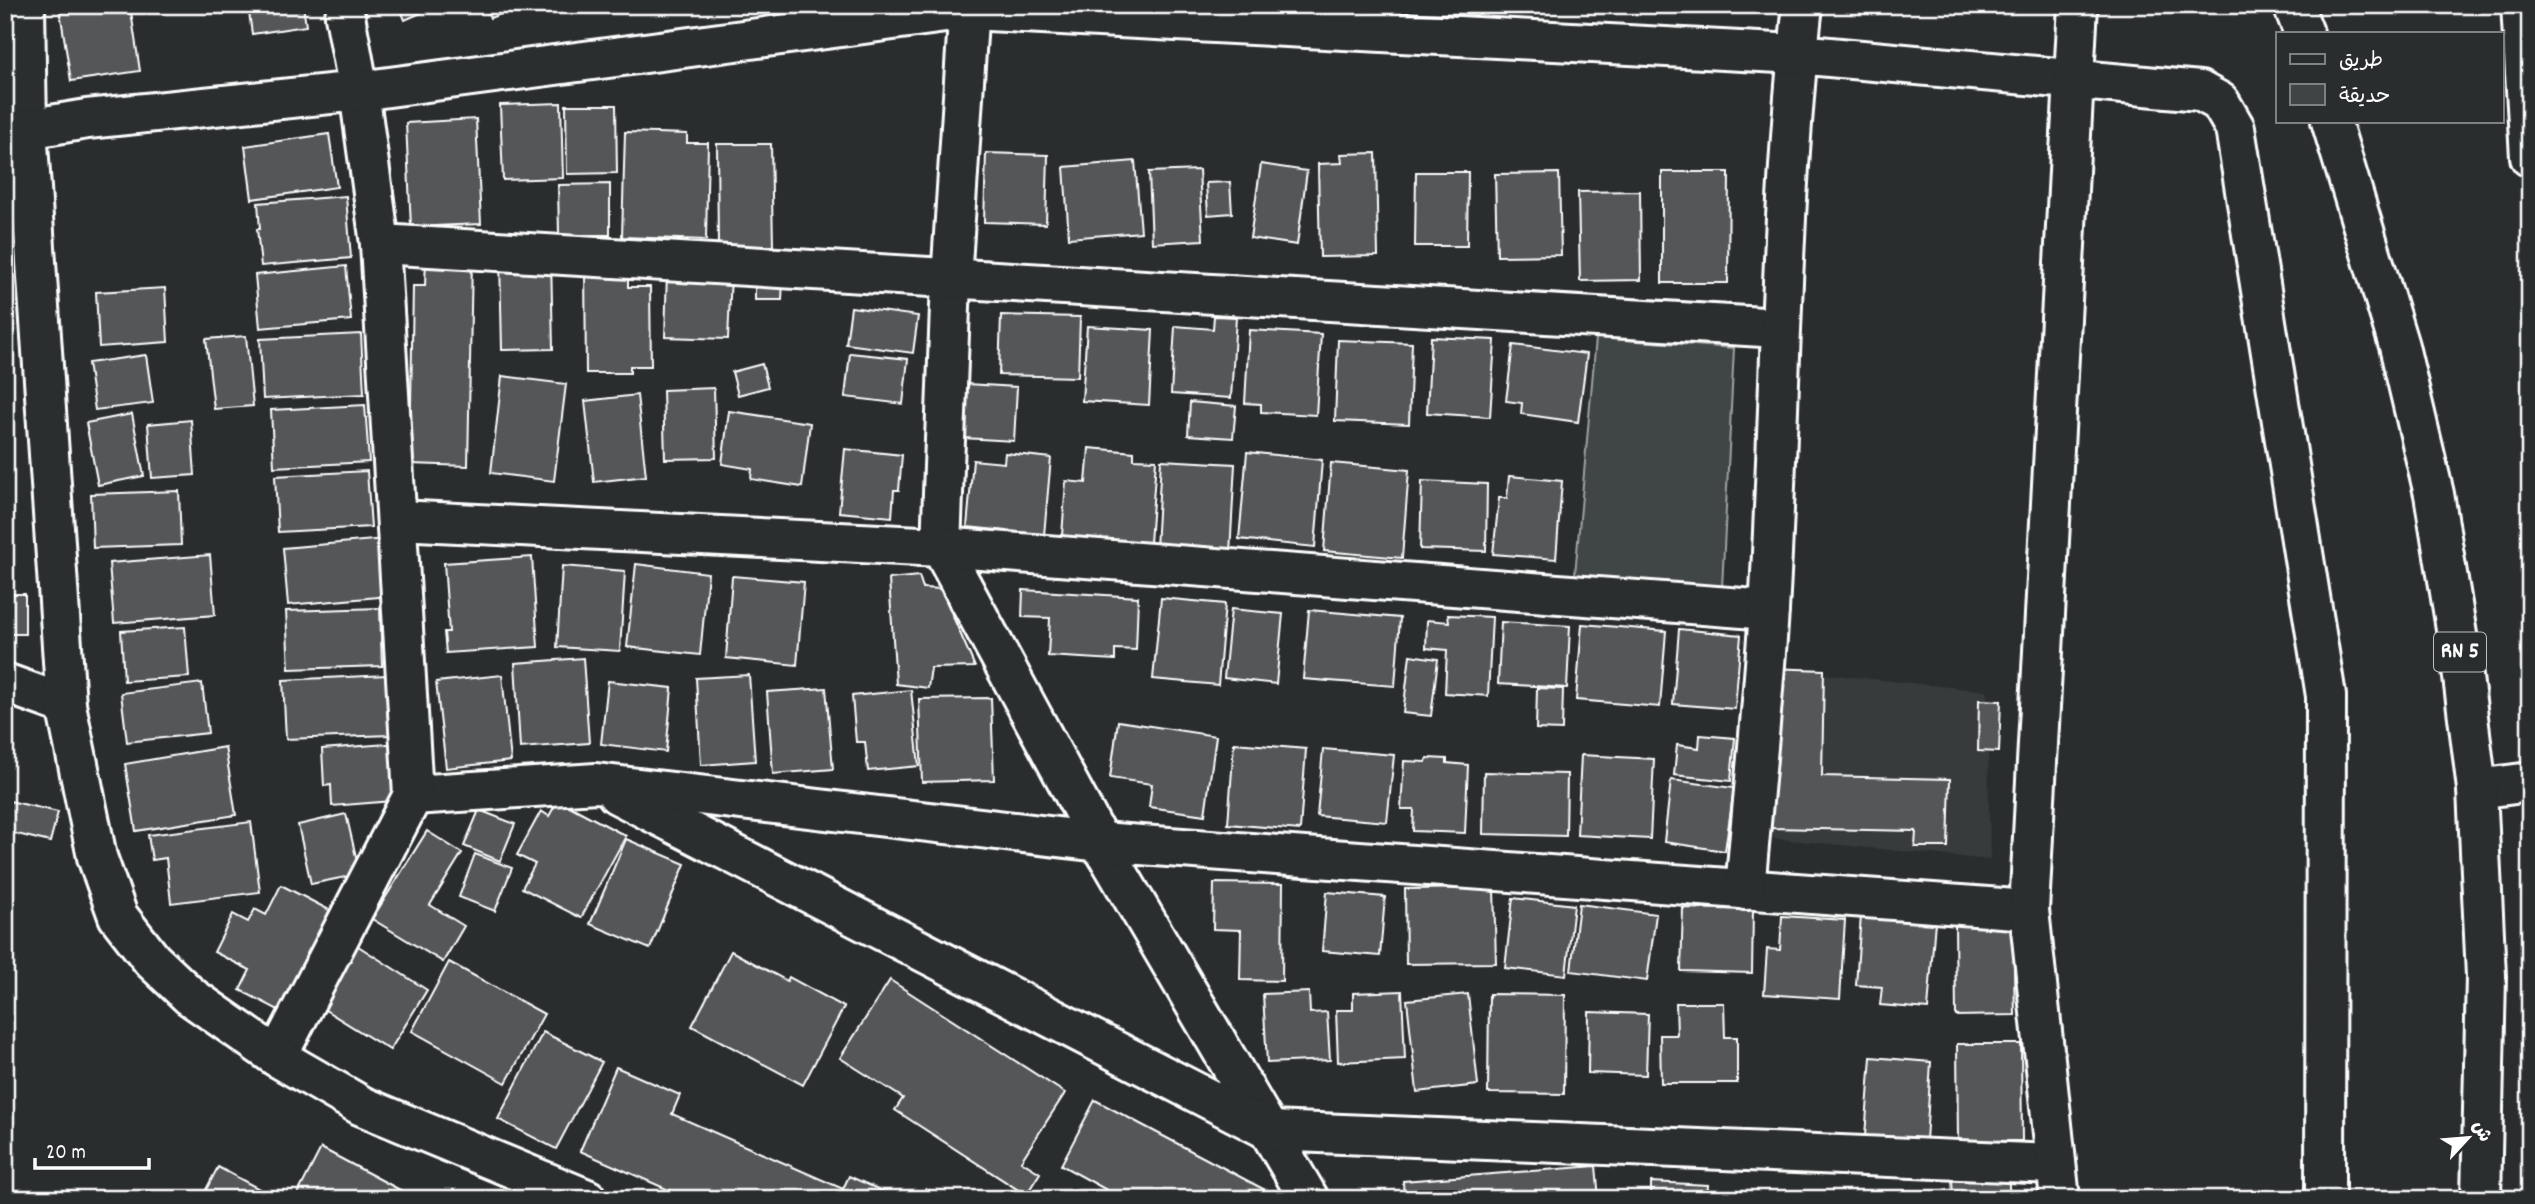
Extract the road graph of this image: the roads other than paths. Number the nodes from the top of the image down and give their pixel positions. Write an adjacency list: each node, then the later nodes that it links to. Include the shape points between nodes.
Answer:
1 (25, 5): 13 (street)
2 (1802, 5): 9 (street)
3 (2078, 5): 10 (street)
4 (2293, 5): 8 (street)
5 (2521, 5): 14 (street)
6 (969, 8): 9 (street); 11 (street); 16 (street)
7 (345, 16): 11 (street)
8 (2304, 32)
9 (1797, 54): 10 (street); 17 (street)
10 (2074, 79): 29 (street); 35 (street, via 2200,91 2220,102 2235,128 2326,696)
11 (359, 91): 13 (street); 15 (street)
12 (2331, 122): 25 (street, RN 5, via 2399,346 2434,494)
13 (27, 129): 22 (street)
14 (2530, 157)
15 (380, 244): 16 (street); 18 (street)
16 (951, 280): 17 (street); 19 (street)
17 (1780, 328): 20 (street)
18 (398, 520): 19 (street); 26 (street)
19 (941, 547): 20 (street); 27 (street)
20 (1769, 610): 28 (street)
21 (5, 683): 22 (street)
22 (66, 705): 30 (street, via 97,857 118,916 152,960 190,996)
23 (2530, 782): 25 (street)
24 (596, 783): 26 (street); 27 (street); 31 (street)
25 (2477, 789): 36 (street, RN 5, via 2486,976)
26 (413, 795): 30 (street)
27 (1100, 842): 28 (street); 31 (street)
28 (1745, 890): 29 (street)
29 (2029, 910): 32 (street)
30 (277, 1057): 33 (street, via 362,1106)
31 (1271, 1131): 32 (street); 34 (street)
32 (2058, 1181)
33 (587, 1199)
34 (1309, 1199)
35 (2325, 1199)
36 (2481, 1199)

